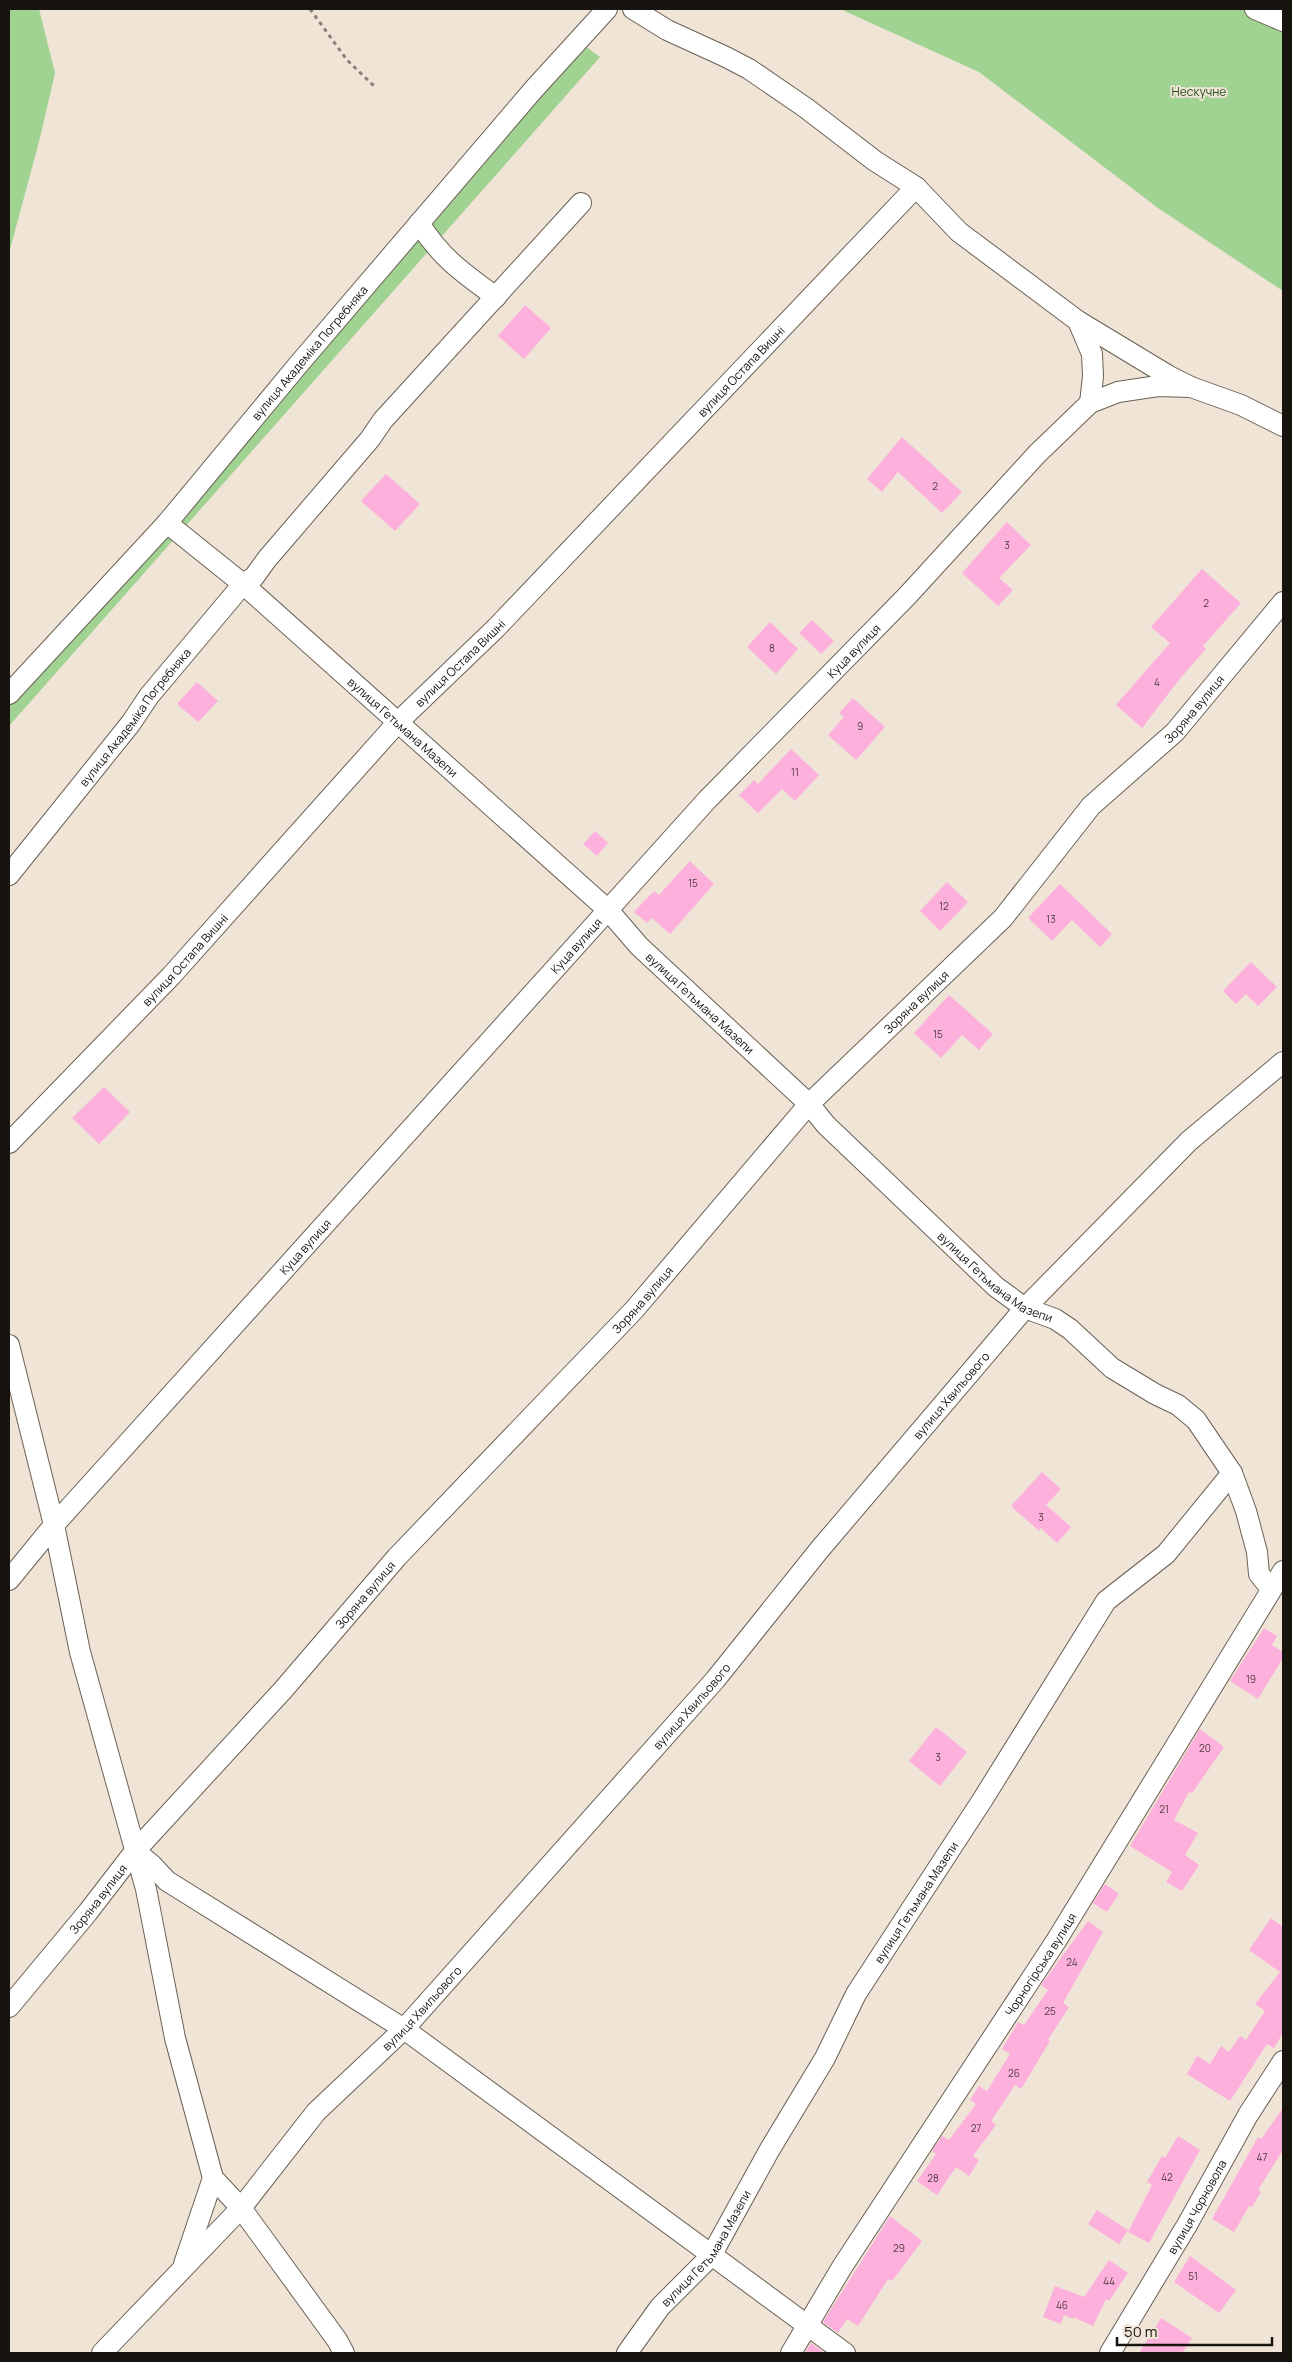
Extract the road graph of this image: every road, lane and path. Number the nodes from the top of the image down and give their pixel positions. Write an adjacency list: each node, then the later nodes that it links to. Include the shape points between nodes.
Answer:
1 (310, 9): 6 (path, via 347,60)
2 (607, 9): 9 (street, вулиця Академіка Погребняка)
3 (633, 9): 7 (street, via 667,30 749,69)
4 (1255, 9): 5 (street)
5 (1283, 21)
6 (374, 86)
7 (916, 187): 11 (street, via 959,232); 19 (street, вулиця Остапа Вишні, via 496,628)
8 (581, 203): 10 (street, вулиця Академіка Погребняка)
9 (419, 223): 10 (street, via 434,246 452,264); 15 (street, вулиця Академіка Погребняка)
10 (496, 297): 16 (street, вулиця Академіка Погребняка, via 383,420 254,577)
11 (1078, 321): 12 (street); 13 (street, via 1092,354)
12 (1191, 387): 13 (street, Куца вулиця, via 1158,386 1118,392); 14 (street, via 1241,405)
13 (1090, 403): 21 (street, Куца вулиця, via 1037,454 908,595 707,800)
14 (1283, 426)
15 (167, 523): 16 (street, вулиця Гетьмана Мазепи); 18 (street, вулиця Академіка Погребняка)
16 (243, 584): 19 (street, вулиця Гетьмана Мазепи); 20 (street, вулиця Академіка Погребняка, via 149,696)
17 (1283, 602): 23 (street, Зоряна вулиця, via 1175,732 1091,806 1003,918)
18 (9, 694)
19 (398, 722): 21 (street, вулиця Гетьмана Мазепи); 24 (street, вулиця Остапа Вишні, via 172,976)
20 (9, 875)
21 (608, 910): 23 (street, вулиця Гетьмана Мазепи, via 639,946); 28 (street, Куца вулиця)
22 (1283, 1062): 25 (street, вулиця Хвильового, via 1189,1141)
23 (809, 1104): 25 (street, вулиця Гетьмана Мазепи, via 826,1125 996,1287); 32 (street, Зоряна вулиця, via 634,1310 397,1557 283,1690)
24 (9, 1143)
25 (1025, 1308): 27 (street, вулиця Гетьмана Мазепи, via 1055,1319 1090,1345 1112,1368 1178,1405 1196,1420); 34 (street, вулиця Хвильового, via 820,1549 715,1680)
26 (9, 1345): 28 (street)
27 (1232, 1473): 31 (street, вулиця Гетьмана Мазепи, via 1257,1552 1259,1574); 38 (street, вулиця Гетьмана Мазепи, via 1166,1554 1106,1601 856,1994 825,2058)
28 (54, 1525): 30 (street, Куца вулиця); 32 (street, via 80,1652)
29 (1283, 1570): 31 (street, Чорногірська вулиця)
30 (9, 1580)
31 (1271, 1589): 40 (street, Чорногірська вулиця, via 1056,1941 842,2267)
32 (135, 1851): 33 (street, Зоряна вулиця); 34 (street, via 167,1881); 36 (street, via 146,1889 175,2038)
33 (9, 2007)
34 (404, 2028): 37 (street, вулиця Хвильового, via 316,2112); 38 (street)
35 (1283, 2061): 46 (street, вулиця Чорновола, via 1248,2115 1187,2226)
36 (212, 2178): 37 (street); 39 (street)
37 (240, 2208): 39 (street, вулиця Хвильового); 42 (street)
38 (711, 2256): 40 (street); 43 (street, вулиця Гетьмана Мазепи, via 660,2308)
39 (183, 2269): 41 (street, вулиця Хвильового)
40 (807, 2327): 44 (street, Чорногірська вулиця); 45 (street)
41 (102, 2353)
42 (344, 2353)
43 (627, 2353)
44 (791, 2353)
45 (845, 2353)
46 (1110, 2353)

